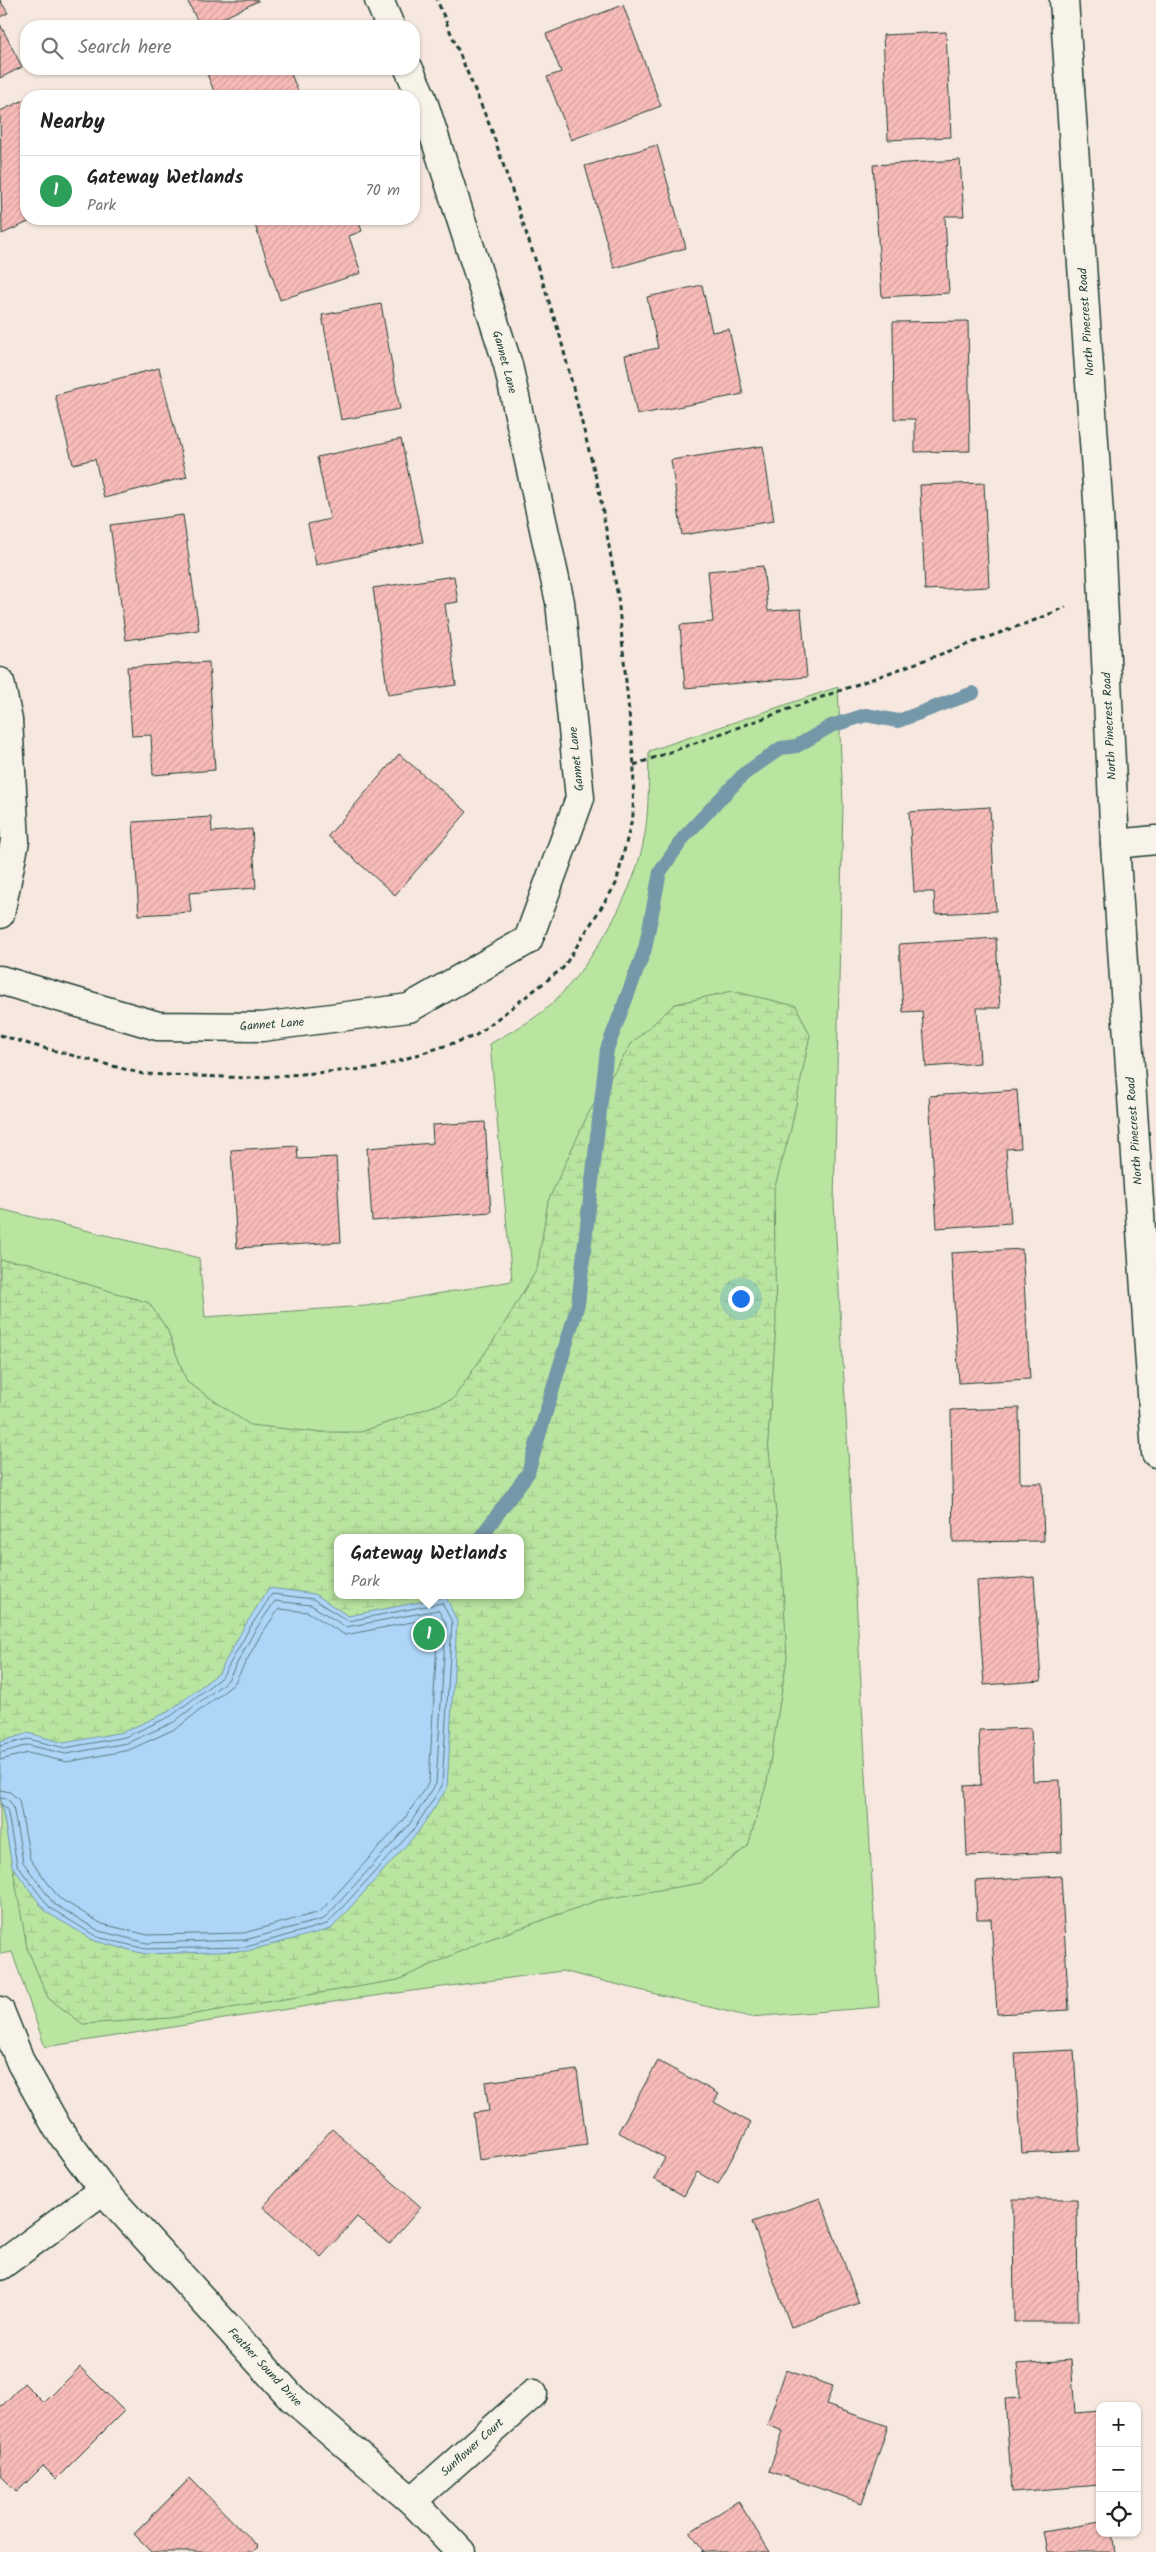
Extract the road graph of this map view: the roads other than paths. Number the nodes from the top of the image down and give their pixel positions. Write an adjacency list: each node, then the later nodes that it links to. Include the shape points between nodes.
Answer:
1 (379, 0): 3 (street)
2 (1064, 0): 9 (street, North Pinecrest Road, via 1103,590)
3 (387, 20)
4 (412, 75): 5 (street, Gannet Lane)
5 (418, 90)
6 (420, 94): 11 (street, Gannet Lane, via 508,365 560,602 580,798 528,940 409,1008 262,1027 158,1026)
7 (0, 682): 10 (street, via 8,720 15,841)
8 (1156, 840): 9 (street)
9 (1115, 844): 12 (street, North Pinecrest Road)
10 (0, 914)
11 (0, 980)
12 (1156, 1453)
13 (0, 2011): 14 (street, Feather Sound Drive, via 21,2063 58,2129)
14 (103, 2190): 15 (street); 17 (street, Feather Sound Drive, via 293,2399)
15 (0, 2266)
16 (532, 2394): 17 (street, Sunflower Court)
17 (412, 2501): 18 (street, Feather Sound Drive)
18 (461, 2552)

